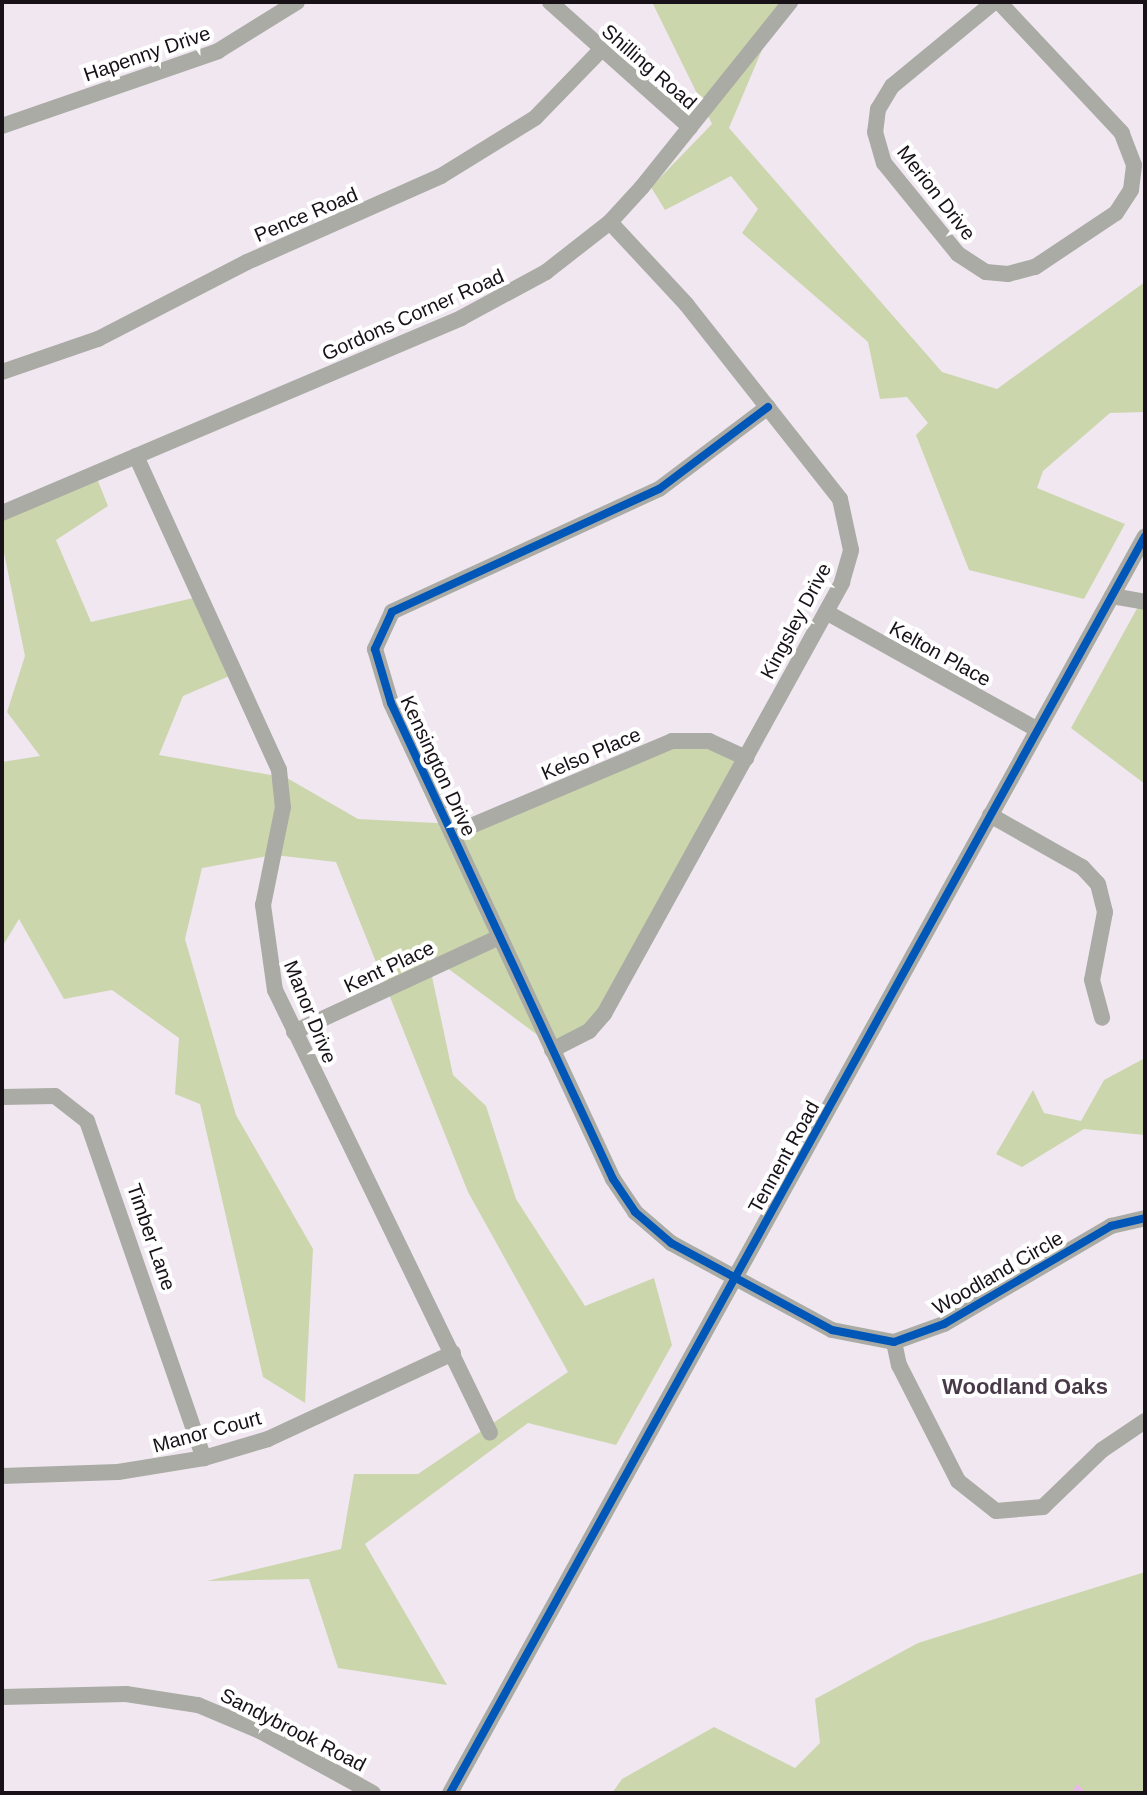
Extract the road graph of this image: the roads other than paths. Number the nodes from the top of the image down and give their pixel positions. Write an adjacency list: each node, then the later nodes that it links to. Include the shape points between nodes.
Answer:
1 (297, 2): 6 (street, Hapenny Drive, via 218,51)
2 (550, 2): 5 (street, Shilling Road)
3 (790, 2): 7 (street, Gordons Corner Road)
4 (997, 2): 4 (street, Merion Drive, via 1122,133 1134,165 1131,190 1116,213 1035,267 1008,274 986,272 958,254 884,163 875,132 878,109 892,86)
5 (599, 52): 7 (street, Shilling Road); 9 (street, Pence Road, via 535,118 441,176 247,262 98,339)
6 (2, 126)
7 (690, 127): 8 (street, Gordons Corner Road)
8 (610, 222): 10 (street, Kingsley Drive); 11 (street, Gordons Corner Road, via 546,272 485,307)
9 (2, 372)
10 (768, 407): 16 (street, Kingsley Drive, via 847,513 849,561); 20 (street, Kensington Drive, via 659,489 413,597 384,622 375,639 380,679)
11 (136, 456): 12 (street, Gordons Corner Road); 23 (street, Manor Drive, via 279,770 283,807 266,876 263,924 269,972)
12 (2, 513)
13 (1145, 536): 14 (street, Tennent Road)
14 (1112, 596): 15 (street); 17 (street, Tennent Road)
15 (1145, 602)
16 (826, 612): 17 (street, Kelton Place); 18 (street, Kingsley Drive)
17 (1036, 729): 19 (street, Tennent Road)
18 (746, 758): 20 (street, Kelso Place, via 709,741 672,741); 24 (street, Kingsley Drive, via 604,1014 589,1031)
19 (990, 815): 22 (street, via 1082,867 1098,884 1105,912 1092,980); 27 (street, Tennent Road)
20 (452, 834): 21 (street, Kensington Drive)
21 (500, 937): 23 (street, Kent Place); 24 (street, Kensington Drive)
22 (1102, 1018)
23 (294, 1032): 29 (street, Manor Drive, via 374,1205)
24 (552, 1050): 27 (street, Kensington Drive, via 627,1202 655,1231)
25 (2, 1097): 32 (street, Timber Lane, via 55,1096 87,1121)
26 (1145, 1218): 28 (street, Woodland Circle, via 1111,1226 944,1324)
27 (734, 1278): 28 (street, via 832,1330); 36 (street, Tennent Road)
28 (894, 1342): 30 (street, via 899,1365 958,1481 996,1511 1043,1507 1110,1444)
29 (453, 1353): 31 (street, Manor Drive); 32 (street, Manor Court, via 268,1439)
30 (1145, 1421)
31 (490, 1433)
32 (204, 1458): 33 (street, Manor Court, via 118,1472)
33 (2, 1476)
34 (2, 1697): 35 (street, Sandybrook Road, via 126,1694 198,1705 260,1731)
35 (373, 1793)
36 (450, 1793)

